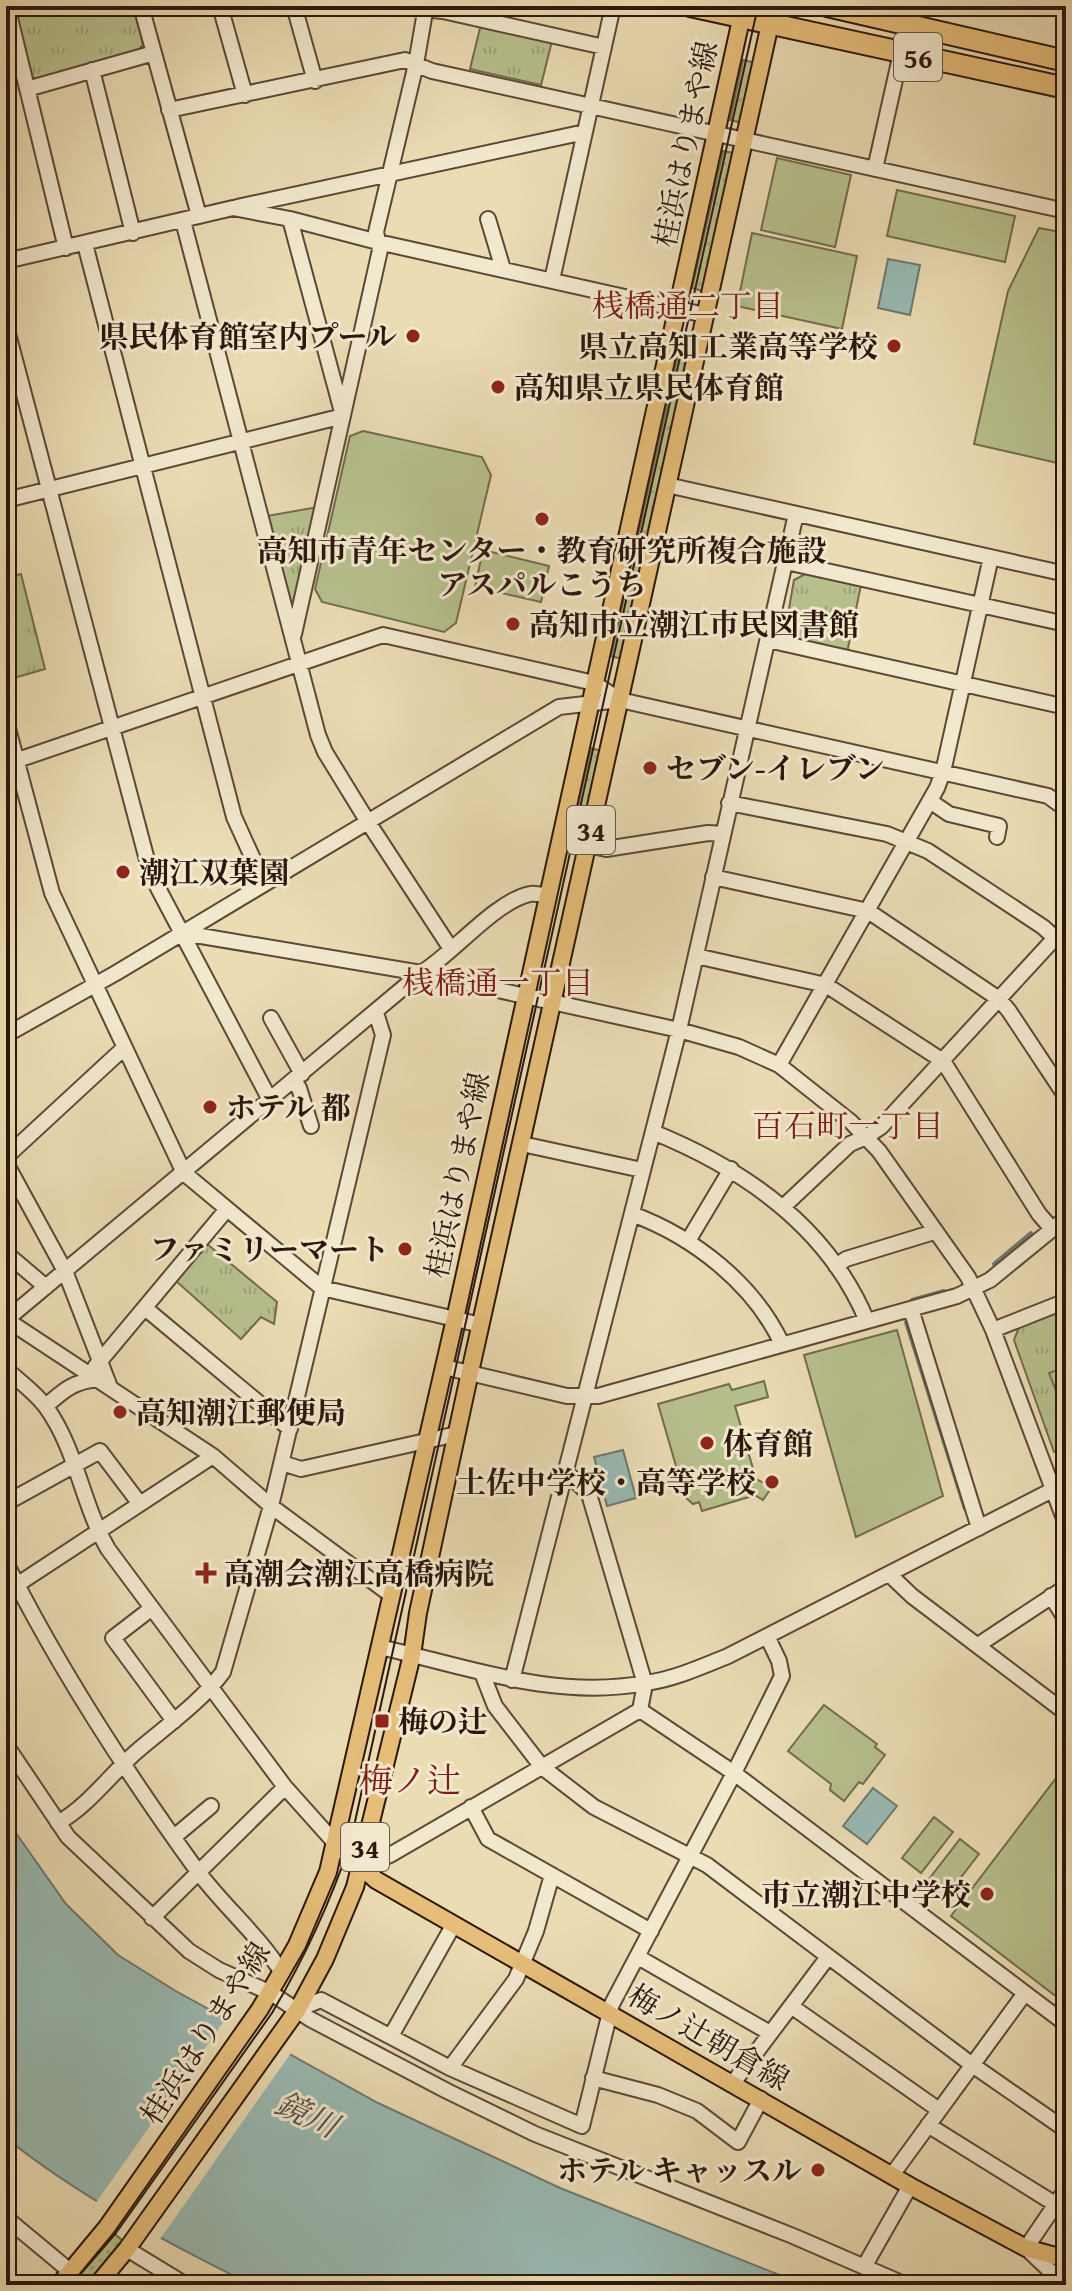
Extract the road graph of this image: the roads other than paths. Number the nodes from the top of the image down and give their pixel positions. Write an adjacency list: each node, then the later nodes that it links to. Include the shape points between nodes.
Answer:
1 (7, 6): 21 (street)
2 (141, 6): 14 (street)
3 (220, 6): 22 (street)
4 (294, 6): 19 (street)
5 (393, 6): 9 (street)
6 (613, 6): 13 (street)
7 (690, 6): 10 (highway, 56)
8 (827, 6): 12 (highway, 56)
9 (426, 7): 13 (street); 17 (street)
10 (743, 11): 11 (highway, 56); 26 (main road, 桂浜はりまや線 / 34)
11 (772, 14): 15 (highway, 56); 27 (main road, 桂浜はりまや線 / 34)
12 (910, 15): 16 (highway, 56)
13 (604, 47): 23 (street)
14 (154, 53): 18 (street); 24 (street)
15 (901, 53): 20 (highway, 56); 28 (street)
16 (1066, 61)
17 (416, 64): 19 (street, via 405,60); 23 (street); 29 (street)
18 (92, 70): 21 (street); 36 (street)
19 (315, 81): 22 (street)
20 (1066, 88)
21 (27, 89): 39 (street)
22 (245, 95): 24 (street)
23 (591, 105): 25 (street); 26 (street)
24 (169, 110): 32 (street)
25 (585, 132): 29 (street); 42 (street)
26 (716, 133): 27 (street); 43 (main road, 桂浜はりまや線 / 34)
27 (744, 139): 28 (street); 44 (main road, 桂浜はりまや線 / 34)
28 (875, 169): 31 (street)
29 (390, 173): 30 (street); 37 (street)
30 (233, 208): 32 (street); 33 (street)
31 (1066, 211)
32 (199, 216): 35 (street)
33 (290, 219): 37 (street); 46 (street)
34 (488, 219): 41 (street)
35 (183, 221): 36 (street); 47 (street)
36 (133, 233): 38 (street)
37 (378, 242): 41 (street); 46 (street)
38 (85, 244): 39 (street); 48 (street)
39 (66, 248): 40 (street)
40 (6, 261)
41 (503, 269): 42 (street)
42 (552, 280): 43 (street)
43 (677, 308): 44 (street); 61 (main road, 桂浜はりまや線 / 34)
44 (705, 315): 49 (main road, 桂浜はりまや線 / 34)
45 (6, 326): 50 (street)
46 (343, 416): 47 (street); 58 (street)
47 (240, 442): 48 (street); 58 (street)
48 (143, 465): 50 (street); 63 (street)
49 (667, 485): 52 (street); 64 (main road, 桂浜はりまや線 / 34)
50 (48, 489): 51 (street); 69 (street)
51 (6, 500)
52 (796, 514): 53 (street); 54 (street)
53 (991, 557): 55 (street); 56 (street)
54 (786, 562): 56 (street); 59 (street)
55 (1066, 574)
56 (981, 605): 57 (street); 62 (street)
57 (1066, 624)
58 (293, 639): 60 (street)
59 (768, 640): 62 (street); 68 (street)
60 (299, 664): 61 (street, via 383,635); 63 (street); 75 (street, via 322,743)
61 (594, 683): 64 (street); 65 (main road, 桂浜はりまや線 / 34)
62 (962, 684): 66 (street); 71 (street)
63 (204, 696): 69 (street); 81 (street, via 234,817)
64 (620, 700): 65 (street); 68 (street); 79 (main road, 桂浜はりまや線 / 34)
65 (591, 702): 75 (street, via 559,707); 82 (main road, 桂浜はりまや線 / 34)
66 (1066, 707)
67 (6, 721): 70 (street)
68 (748, 728): 71 (street); 73 (street)
69 (111, 729): 70 (street); 84 (street, via 147,860)
70 (12, 763): 90 (street, via 52,893)
71 (943, 772): 72 (street); 74 (street, via 1048,796)
72 (930, 801): 77 (street, via 949,814 999,826); 78 (street)
73 (729, 803): 76 (street); 78 (street)
74 (1065, 807)
75 (368, 822): 81 (street); 86 (street)
76 (723, 834): 79 (street, via 606,849); 80 (street)
77 (997, 837)
78 (907, 841): 83 (street); 85 (street)
79 (588, 845): 93 (main road, 桂浜はりまや線 / 34)
80 (713, 877): 83 (street); 87 (street)
81 (264, 883): 84 (street)
82 (549, 896): 86 (street, via 531,894 505,906); 91 (main road, 桂浜はりまや線 / 34)
83 (868, 911): 89 (street); 92 (street)
84 (183, 933): 88 (street); 90 (street); 103 (street)
85 (1063, 937): 92 (street)
86 (451, 949): 88 (street)
87 (696, 956): 89 (street); 96 (street)
88 (421, 973): 91 (street); 94 (street)
89 (826, 985): 99 (street); 100 (street)
90 (94, 986): 97 (street); 98 (street)
91 (525, 996): 93 (street); 128 (main road, 桂浜はりまや線 / 34)
92 (999, 999): 99 (street); 102 (street)
93 (553, 1002): 96 (street); 107 (main road, 桂浜はりまや線 / 34)
94 (376, 1013): 101 (street); 123 (street, via 383,1035)
95 (271, 1018): 101 (street)
96 (679, 1030): 100 (street); 105 (street)
97 (6, 1035)
98 (124, 1048): 108 (street); 111 (street)
99 (943, 1061): 106 (street); 116 (street)
100 (779, 1065): 106 (street)
101 (298, 1077): 103 (street); 104 (street)
102 (1066, 1097)
103 (270, 1100): 111 (street)
104 (311, 1126)
105 (653, 1132): 109 (street); 110 (street)
106 (866, 1137): 112 (street, via 850,1144); 117 (street)
107 (522, 1144): 110 (street); 131 (main road, 桂浜はりまや線 / 34)
108 (6, 1160): 121 (street)
109 (731, 1169): 112 (street); 118 (street)
110 (642, 1170): 114 (street)
111 (184, 1173): 113 (street); 121 (street)
112 (783, 1207): 120 (street)
113 (227, 1209): 123 (street); 126 (street)
114 (632, 1214): 118 (street); 141 (street)
115 (1066, 1218): 116 (street)
116 (1052, 1229): 124 (street)
117 (934, 1232): 120 (street); 124 (street)
118 (688, 1241): 133 (street, via 755,1300)
119 (6, 1253): 122 (street)
120 (836, 1266): 130 (street)
121 (65, 1271): 122 (street); 134 (street)
122 (46, 1287): 129 (street)
123 (322, 1288): 128 (street); 143 (street)
124 (975, 1289): 127 (street); 132 (street)
125 (1066, 1301): 132 (street)
126 (145, 1308): 134 (street); 143 (street)
127 (911, 1309): 130 (street); 155 (street)
128 (455, 1319): 131 (street); 136 (main road, 桂浜はりまや線 / 34)
129 (6, 1320): 135 (street)
130 (867, 1321): 133 (street)
131 (481, 1325): 138 (main road, 桂浜はりまや線 / 34)
132 (993, 1330): 150 (street)
133 (782, 1344): 141 (street)
134 (100, 1361): 139 (street); 139 (street)
135 (74, 1365): 139 (street); 140 (street)
136 (444, 1367): 138 (street); 145 (main road, 桂浜はりまや線 / 34)
137 (6, 1369): 142 (street)
138 (470, 1372): 141 (street); 144 (main road, 桂浜はりまや線 / 34)
139 (100, 1380): 140 (street); 146 (street)
140 (69, 1385): 142 (street)
141 (584, 1398): 149 (street)
142 (46, 1406): 148 (street)
143 (290, 1429): 147 (street)
144 (457, 1434): 145 (street); 168 (main road, 桂浜はりまや線 / 34)
145 (427, 1440): 147 (street, via 301,1469); 161 (main road, 桂浜はりまや線 / 34)
146 (213, 1456): 152 (street); 153 (street)
147 (282, 1463): 153 (street)
148 (76, 1464): 151 (street); 152 (street, via 100,1451); 156 (street)
149 (565, 1471): 170 (street); 171 (street, via 589,1494)
150 (1060, 1487): 154 (street); 155 (street)
151 (6, 1503)
152 (140, 1504): 156 (street)
153 (271, 1506): 161 (street); 172 (street, via 223,1672)
154 (1066, 1524)
155 (979, 1528): 158 (street)
156 (99, 1532): 160 (street); 163 (street)
157 (6, 1563): 160 (street)
158 (889, 1574): 165 (street); 166 (street)
159 (1066, 1587): 162 (street)
160 (11, 1588): 177 (street)
161 (391, 1595): 167 (main road, 桂浜はりまや線 / 34)
162 (1051, 1596): 164 (street); 166 (street)
163 (152, 1608): 172 (street); 175 (street, via 113,1638)
164 (1066, 1620)
165 (767, 1636): 171 (street, via 697,1668); 179 (street, via 782,1676)
166 (978, 1645): 174 (street)
167 (380, 1647): 168 (street); 185 (main road, 桂浜はりまや線 / 34)
168 (412, 1655): 169 (street); 187 (main road, 桂浜はりまや線 / 34)
169 (482, 1673): 170 (street); 178 (street, via 495,1706)
170 (512, 1680): 171 (street, via 550,1687)
171 (645, 1684): 173 (street)
172 (210, 1689): 175 (street); 180 (street)
173 (640, 1710): 178 (street); 179 (street)
174 (1066, 1713)
175 (174, 1721): 177 (street)
176 (6, 1745): 183 (street)
177 (123, 1766): 183 (street); 184 (street)
178 (542, 1767): 182 (street); 186 (street, via 594,1807)
179 (734, 1773): 186 (street); 198 (street)
180 (285, 1787): 185 (street); 188 (street)
181 (211, 1806): 184 (street)
182 (471, 1807): 187 (street, via 390,1855); 189 (street, via 488,1839)
183 (58, 1823): 190 (street)
184 (174, 1837): 188 (street)
185 (336, 1844): 187 (main road, 梅ノ辻朝倉線); 196 (main road, 桂浜はりまや線 / 34)
186 (691, 1857): 192 (street); 194 (street)
187 (360, 1866): 191 (main road, 梅ノ辻朝倉線); 200 (main road, 桂浜はりまや線 / 34, via 331,1946)
188 (199, 1872): 190 (street); 196 (street)
189 (552, 1875): 192 (street); 195 (street)
190 (152, 1918): 197 (street, via 219,1970)
191 (454, 1924): 195 (main road, 梅ノ辻朝倉線); 204 (street)
192 (651, 1931): 193 (street)
193 (638, 1957): 201 (street); 203 (street)
194 (828, 1957): 199 (street); 205 (street)
195 (523, 1963): 201 (main road, 梅ノ辻朝倉線); 206 (street)
196 (282, 1973): 197 (main road, 桂浜はりまや線 / 34)
197 (271, 1993): 200 (street); 222 (main road, 桂浜はりまや線 / 34)
198 (1025, 1993): 202 (street); 205 (street)
199 (791, 2006): 203 (street); 210 (street)
200 (298, 2009): 204 (street, via 321,2000); 218 (main road, 桂浜はりまや線 / 34); 221 (street, via 535,2134)
201 (611, 2014): 207 (street); 208 (main road, 梅ノ辻朝倉線)
202 (1066, 2024)
203 (770, 2033): 208 (street)
204 (391, 2036): 206 (street)
205 (971, 2064): 210 (street); 212 (street)
206 (450, 2068): 207 (street, via 582,2126)
207 (593, 2078): 209 (street, via 697,2111 738,2142)
208 (733, 2083): 209 (main road, 梅ノ辻朝倉線)
209 (761, 2099): 213 (main road, 梅ノ辻朝倉線)
210 (939, 2110): 211 (street)
211 (928, 2125): 213 (street); 216 (street)
212 (1066, 2130)
213 (892, 2175): 214 (main road, 梅ノ辻朝倉線)
214 (910, 2186): 219 (main road, 梅ノ辻朝倉線); 221 (street)
215 (1066, 2189): 216 (street)
216 (1055, 2204): 219 (street)
217 (6, 2218): 222 (street)
218 (129, 2246): 223 (main road, 桂浜はりまや線 / 34); 224 (street)
219 (1026, 2248): 220 (main road, 梅ノ辻朝倉線); 226 (street)
220 (1066, 2259)
221 (864, 2267): 225 (street)
222 (65, 2279)
223 (97, 2285)
224 (186, 2285)
225 (906, 2285)
226 (1065, 2285)

